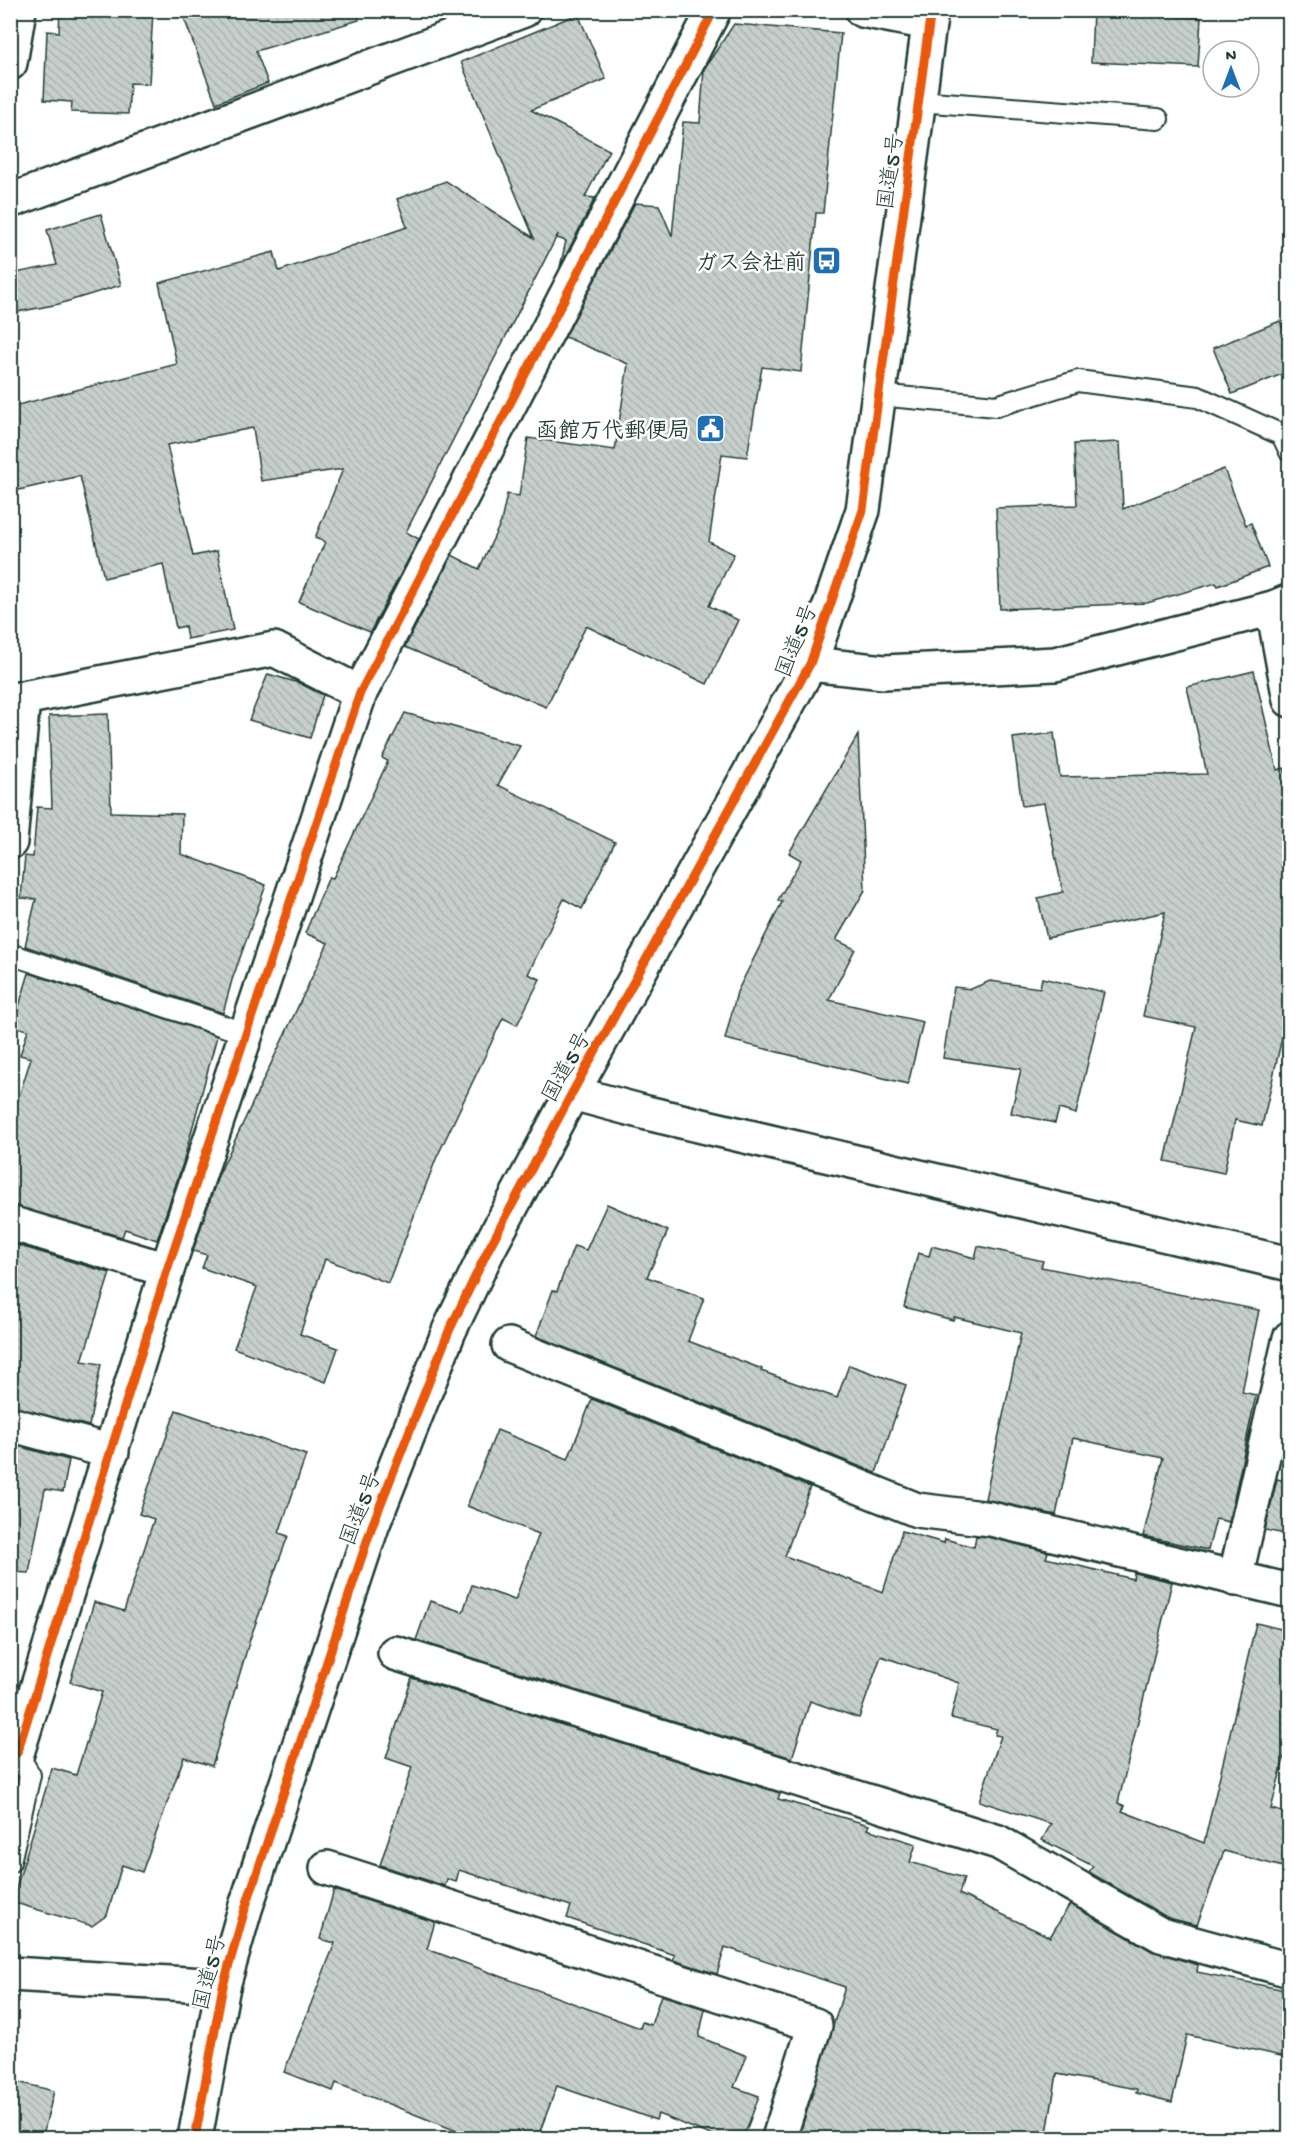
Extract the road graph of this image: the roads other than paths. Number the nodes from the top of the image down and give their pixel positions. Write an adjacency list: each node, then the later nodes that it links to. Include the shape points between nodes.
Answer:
1 (19, 10): 6 (main road)
2 (524, 10): 9 (main road)
3 (714, 10): 14 (main road)
4 (862, 10): 5 (main road)
5 (930, 17): 7 (main road, 国道5号)
6 (10, 63)
7 (918, 101): 8 (lane); 10 (main road, 国道5号)
8 (1158, 119)
9 (10, 201)
10 (878, 395): 11 (lane, via 996,406 1078,381 1198,397 1282,435); 13 (main road, 国道5号, via 863,510)
11 (1290, 452)
12 (1281, 604): 13 (main road, via 1055,664 884,672); 16 (main road)
13 (810, 664): 20 (main road, 国道5号)
14 (360, 693): 15 (main road, via 274,649); 19 (main road)
15 (17, 700): 17 (main road)
16 (1290, 700)
17 (10, 842)
18 (10, 954): 19 (lane)
19 (246, 1034): 23 (main road)
20 (572, 1092): 22 (main road); 36 (main road, 国道5号, via 449,1331 376,1515)
21 (10, 1223): 23 (main road)
22 (1290, 1264)
23 (167, 1270): 27 (main road)
24 (1290, 1338): 28 (main road)
25 (509, 1345): 28 (main road, via 917,1510 991,1519)
26 (10, 1424): 27 (main road)
27 (112, 1452): 31 (main road)
28 (1235, 1579): 29 (main road)
29 (1290, 1591)
30 (394, 1653): 34 (main road, via 998,1842 1161,1935)
31 (17, 1753): 32 (lane, via 30,1774)
32 (10, 1862)
33 (327, 1868): 38 (main road, via 815,2025)
34 (1290, 1970)
35 (10, 1974): 36 (main road)
36 (223, 1986): 37 (main road, 国道5号)
37 (195, 2139)
38 (779, 2139)

